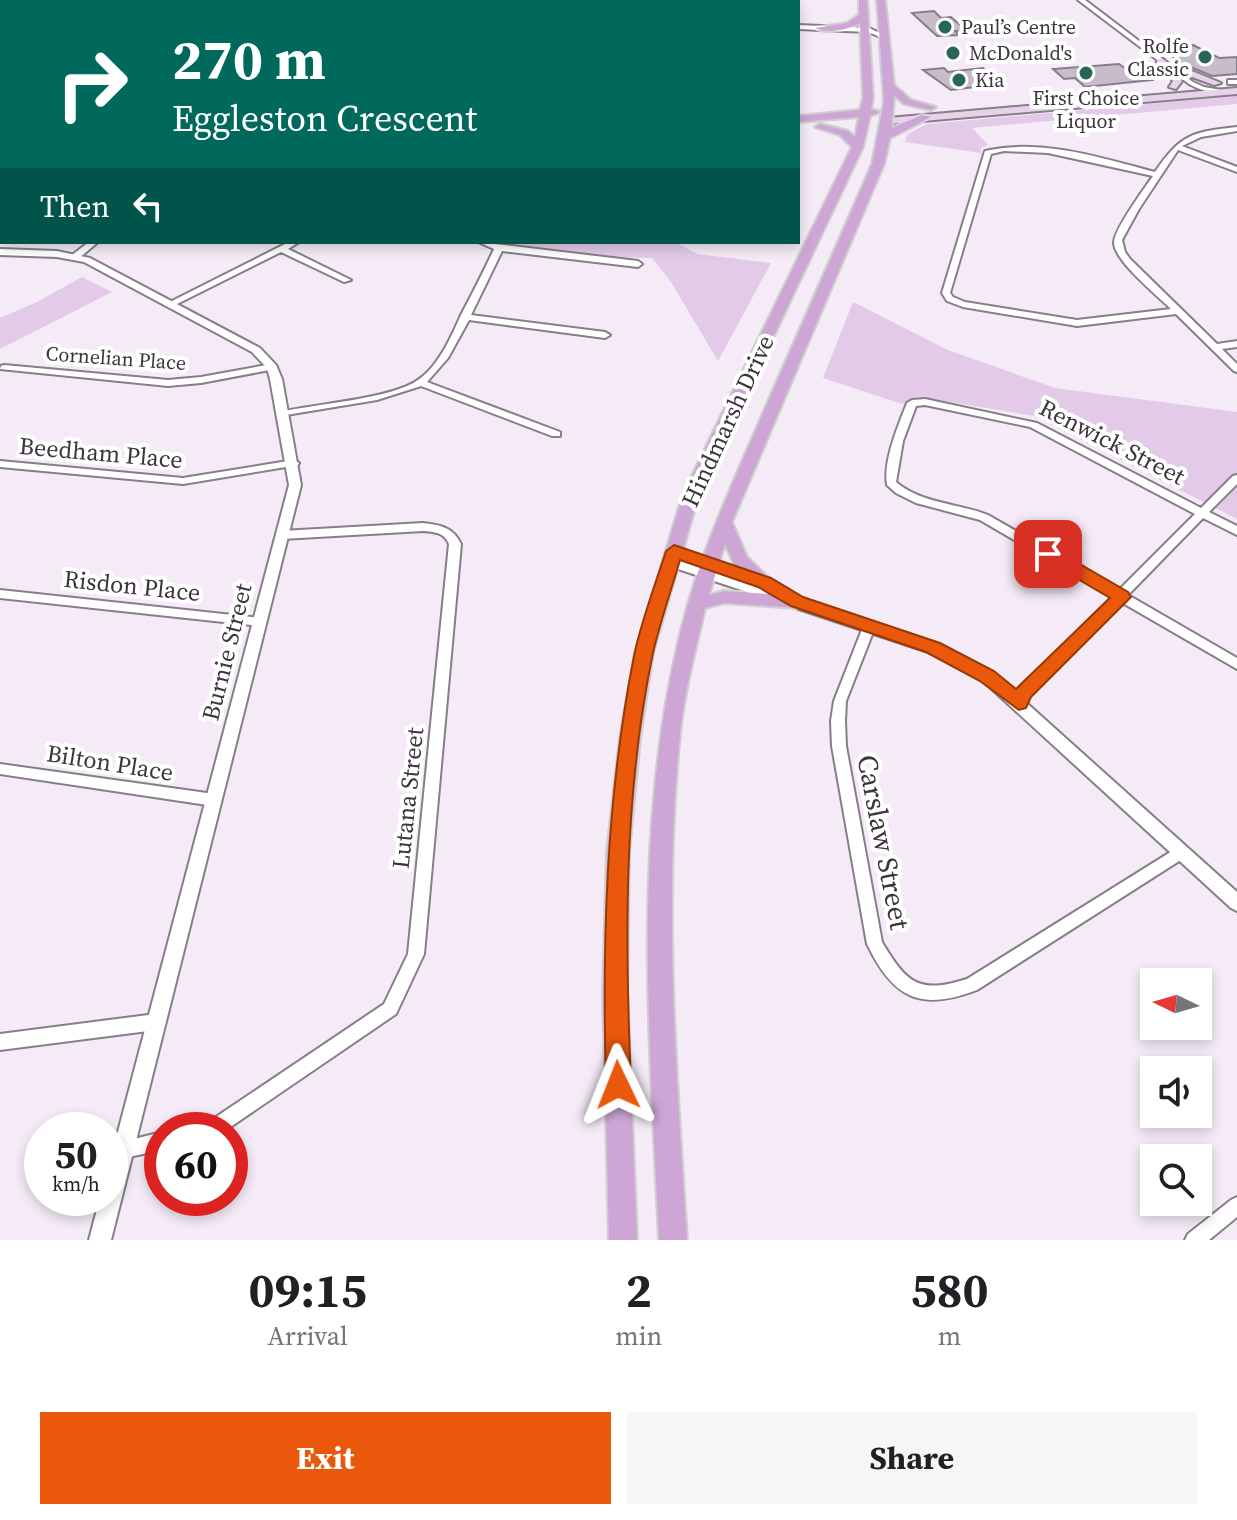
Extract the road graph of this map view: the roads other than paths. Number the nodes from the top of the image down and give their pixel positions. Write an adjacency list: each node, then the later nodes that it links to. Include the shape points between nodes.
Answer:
1 (863, 0): 5 (main road, Hindmarsh Drive)
2 (881, 0): 9 (main road, Hindmarsh Drive)
3 (1081, 0): 10 (street)
4 (1088, 0): 11 (street)
5 (863, 17): 7 (main road, via 849,26); 9 (main road, Hindmarsh Drive)
6 (800, 27): 7 (street)
7 (820, 28): 8 (street); 9 (street)
8 (837, 30): 9 (main road)
9 (873, 33): 15 (main road, Hindmarsh Drive); 18 (main road, Hindmarsh Drive)
10 (1160, 61): 13 (street); 16 (main road, via 1178,81)
11 (1179, 69): 12 (main road); 13 (street)
12 (1217, 83): 13 (main road); 14 (main road)
13 (1195, 85): 14 (street); 16 (main road); 17 (street)
14 (1235, 86): 17 (main road)
15 (891, 87): 19 (main road); 21 (main road, Hindmarsh Drive)
16 (1173, 87): 19 (main road)
17 (1167, 97): 19 (main road)
18 (868, 98): 20 (main road); 22 (main road, Hindmarsh Drive)
19 (929, 112): 21 (main road); 27 (main road)
20 (829, 116): 22 (main road); 23 (main road)
21 (889, 116): 22 (main road); 27 (main road, Hindmarsh Drive)
22 (865, 118): 24 (main road); 28 (main road, Hindmarsh Drive)
23 (800, 119)
24 (820, 127): 25 (main road); 28 (main road, via 844,133)
25 (800, 128)
26 (1237, 129): 29 (street, via 1201,135)
27 (887, 136): 57 (main road, Hindmarsh Drive)
28 (858, 147): 60 (main road, Hindmarsh Drive, via 691,494)
29 (1177, 147): 30 (street); 31 (street)
30 (1237, 170)
31 (1159, 175): 42 (street, via 1125,224 1118,244 1121,255); 42 (street, via 1067,153 988,153 946,293 963,304 1077,323)
32 (91, 244): 38 (street)
33 (291, 244): 36 (street)
34 (488, 244): 35 (street)
35 (499, 248): 39 (street); 43 (street)
36 (281, 249): 40 (street); 41 (street)
37 (0, 252): 38 (street)
38 (75, 257): 41 (street)
39 (638, 264)
40 (347, 280)
41 (170, 304): 47 (street, via 256,350)
42 (1178, 311): 46 (street)
43 (464, 317): 44 (street); 50 (street, via 439,364)
44 (605, 335)
45 (1237, 344): 46 (street)
46 (1214, 347): 49 (street)
47 (272, 367): 48 (street, Cornelian Place, via 168,383); 51 (street, Burnie Street)
48 (4, 368)
49 (1237, 369)
50 (421, 383): 51 (street); 52 (street)
51 (284, 414): 53 (street, Burnie Street)
52 (556, 434)
53 (294, 463): 54 (street, Beedham Place, via 183,481); 59 (street, Burnie Street, via 295,485)
54 (0, 464)
55 (1237, 478): 56 (street)
56 (1203, 513): 58 (street); 64 (street); 64 (street, Renwick Street, via 1033,425 940,403 912,403 892,473 891,483 900,493 986,519)
57 (724, 522): 61 (main road, Hindmarsh Drive); 62 (main road, via 740,560)
58 (1237, 531)
59 (282, 535): 67 (street, Burnie Street); 77 (street, Lutana Street, via 423,527 442,529 455,544 416,954 390,1009)
60 (673, 557): 61 (street); 82 (main road, Hindmarsh Drive, via 644,653 618,851 615,992)
61 (709, 568): 62 (street); 65 (street); 66 (main road, Hindmarsh Drive)
62 (764, 582): 65 (street)
63 (0, 594): 67 (street, Risdon Place)
64 (1122, 597): 69 (street); 70 (street, via 1023,693)
65 (797, 602): 66 (main road, via 724,597); 68 (street)
66 (697, 604): 83 (main road, Hindmarsh Drive, via 670,730 660,852 659,988)
67 (260, 622): 72 (street, Burnie Street)
68 (869, 627): 70 (street, via 933,648 987,676); 73 (street, Carslaw Street, via 840,701 839,746 875,944 906,986 934,996 971,985)
69 (1237, 664)
70 (1019, 703): 73 (street)
71 (0, 769): 72 (street, Bilton Place)
72 (214, 800): 75 (street, Burnie Street)
73 (1182, 852): 74 (street)
74 (1237, 903)
75 (156, 1022): 76 (street); 78 (street, Burnie Street)
76 (0, 1042)
77 (238, 1112)
78 (128, 1133)
79 (1237, 1206): 84 (street)
80 (106, 1216): 81 (street, Burnie Street)
81 (100, 1240)
82 (623, 1240)
83 (673, 1240)
84 (1194, 1240)

